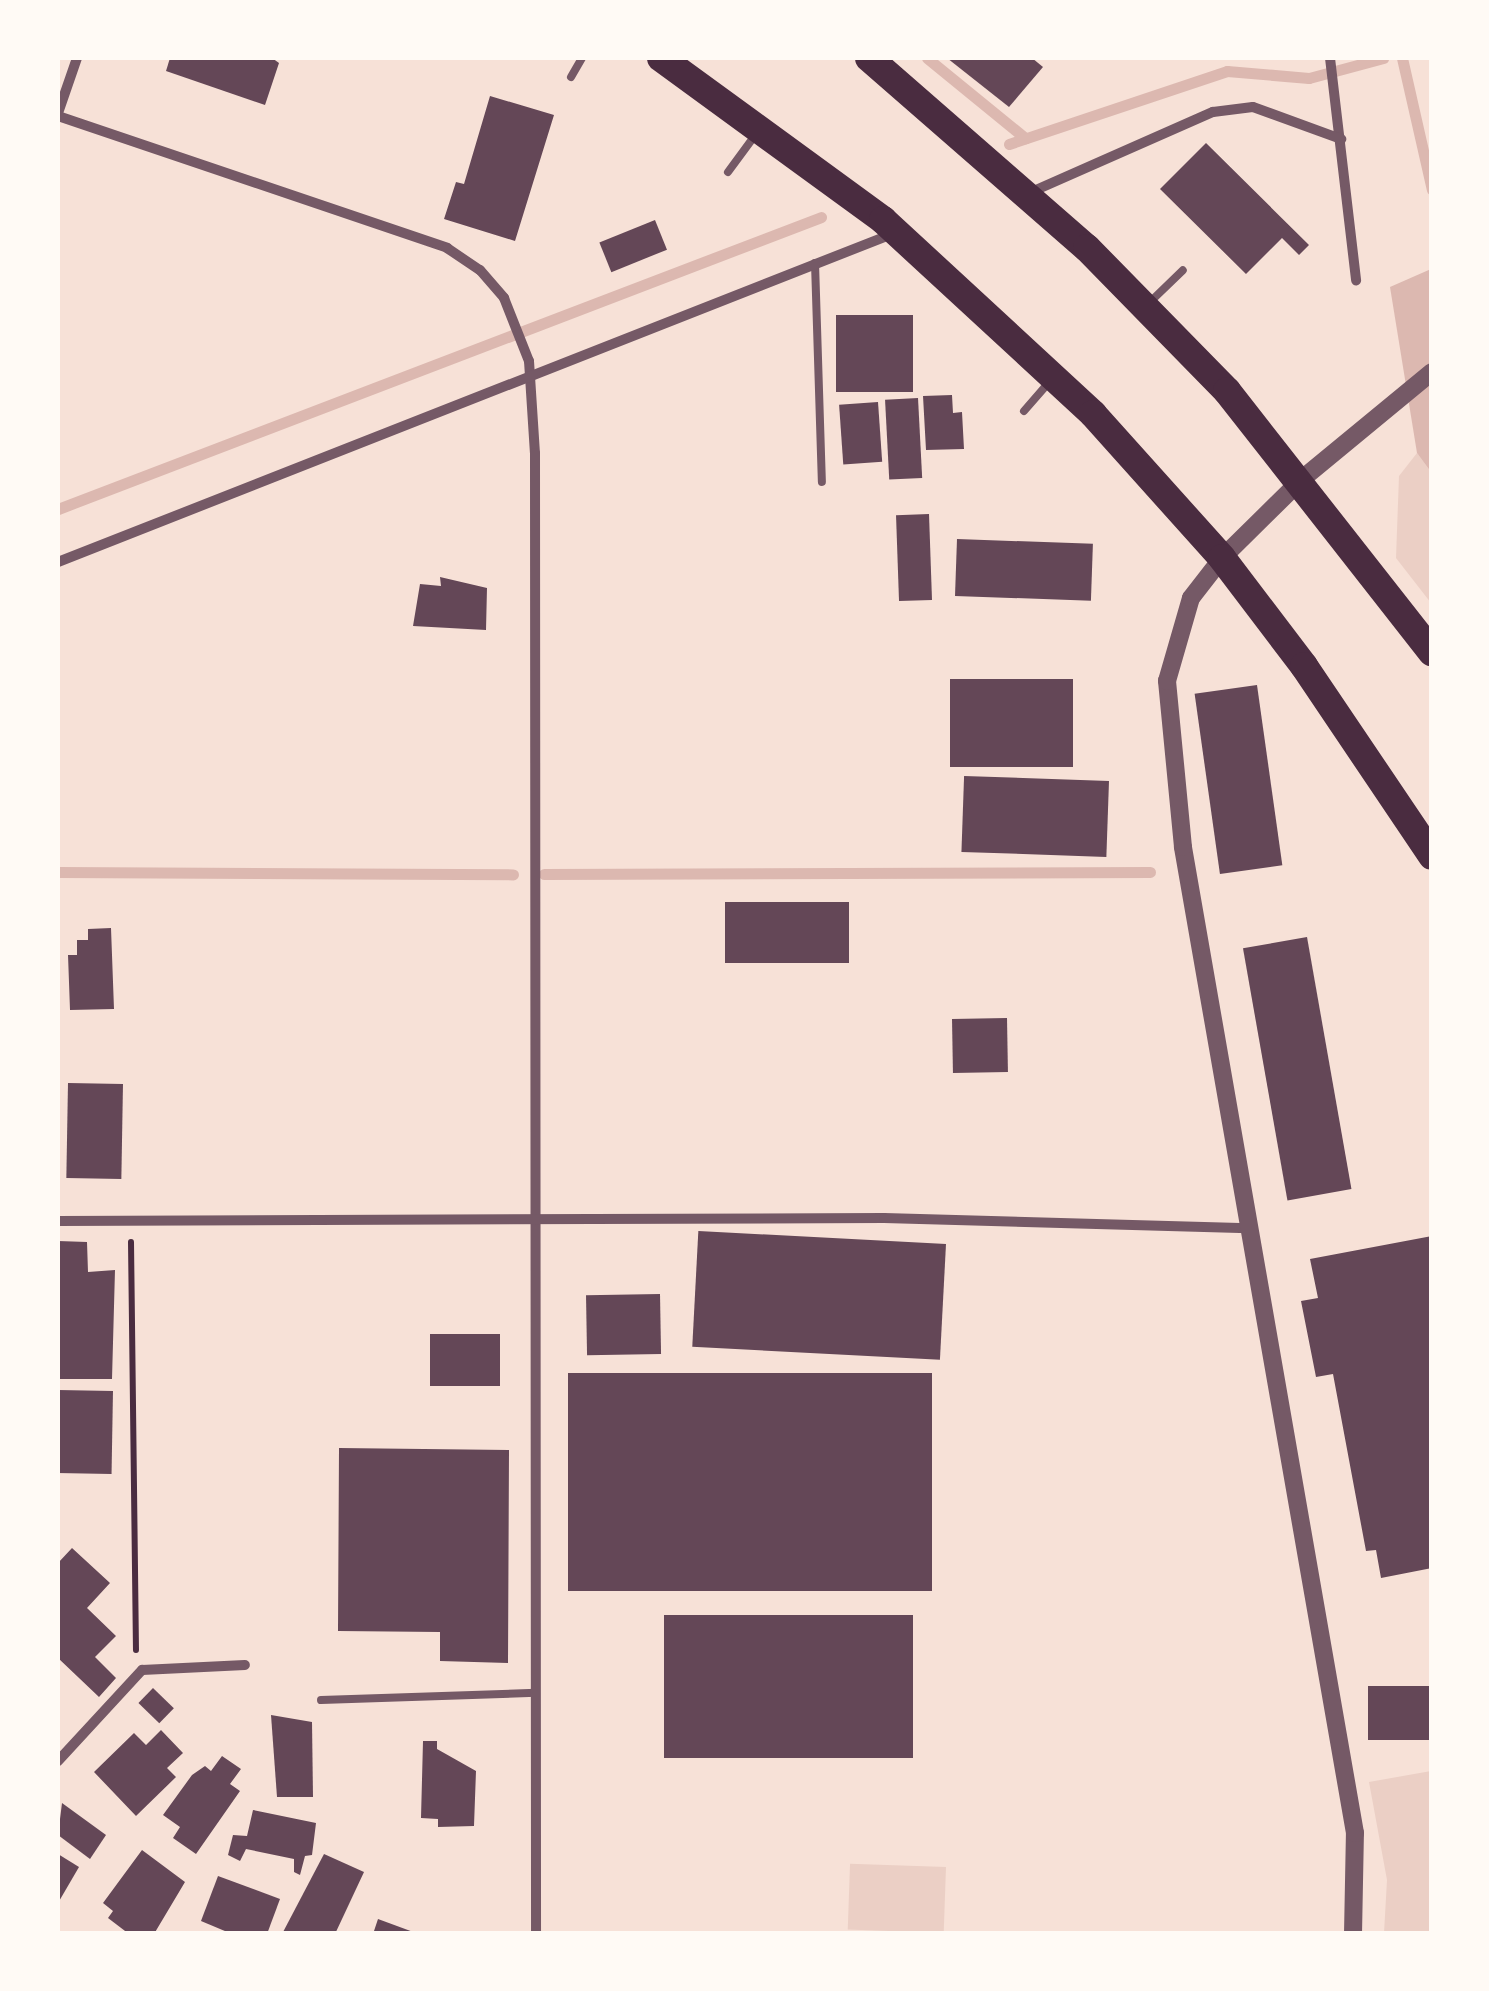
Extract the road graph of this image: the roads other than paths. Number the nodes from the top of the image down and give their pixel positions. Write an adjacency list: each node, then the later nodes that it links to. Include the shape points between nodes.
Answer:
1 (76, 58): 7 (street)
2 (582, 58): 6 (lane)
3 (661, 58): 8 (highway)
4 (869, 58): 11 (highway)
5 (1330, 58): 9 (street)
6 (571, 76)
7 (58, 114): 19 (street, via 447,248 480,270 510,311)
8 (762, 127): 10 (lane); 12 (highway)
9 (1342, 138): 11 (street, via 1254,107 1213,112); 15 (street)
10 (728, 172)
11 (1028, 194): 16 (highway)
12 (898, 232): 13 (street); 18 (highway)
13 (815, 264): 19 (street); 22 (lane)
14 (1183, 270): 16 (lane)
15 (1356, 280)
16 (1146, 306): 21 (highway)
17 (1432, 372): 21 (street)
18 (1055, 375): 20 (lane); 23 (highway)
19 (532, 376): 24 (street); 27 (street)
20 (1024, 411)
21 (1302, 479): 23 (street); 25 (highway)
22 (822, 482)
23 (1222, 558): 26 (highway); 29 (street, via 1191,598 1168,682 1184,847)
24 (58, 562)
25 (1432, 652)
26 (1432, 856)
27 (536, 1220): 28 (street); 29 (street, via 884,1218); 31 (street)
28 (58, 1221)
29 (1249, 1228): 35 (street, via 1354,1833)
30 (244, 1665): 33 (street, via 142,1670)
31 (536, 1693): 32 (lane); 34 (street)
32 (321, 1700)
33 (58, 1761)
34 (536, 1934)
35 (1353, 1934)

